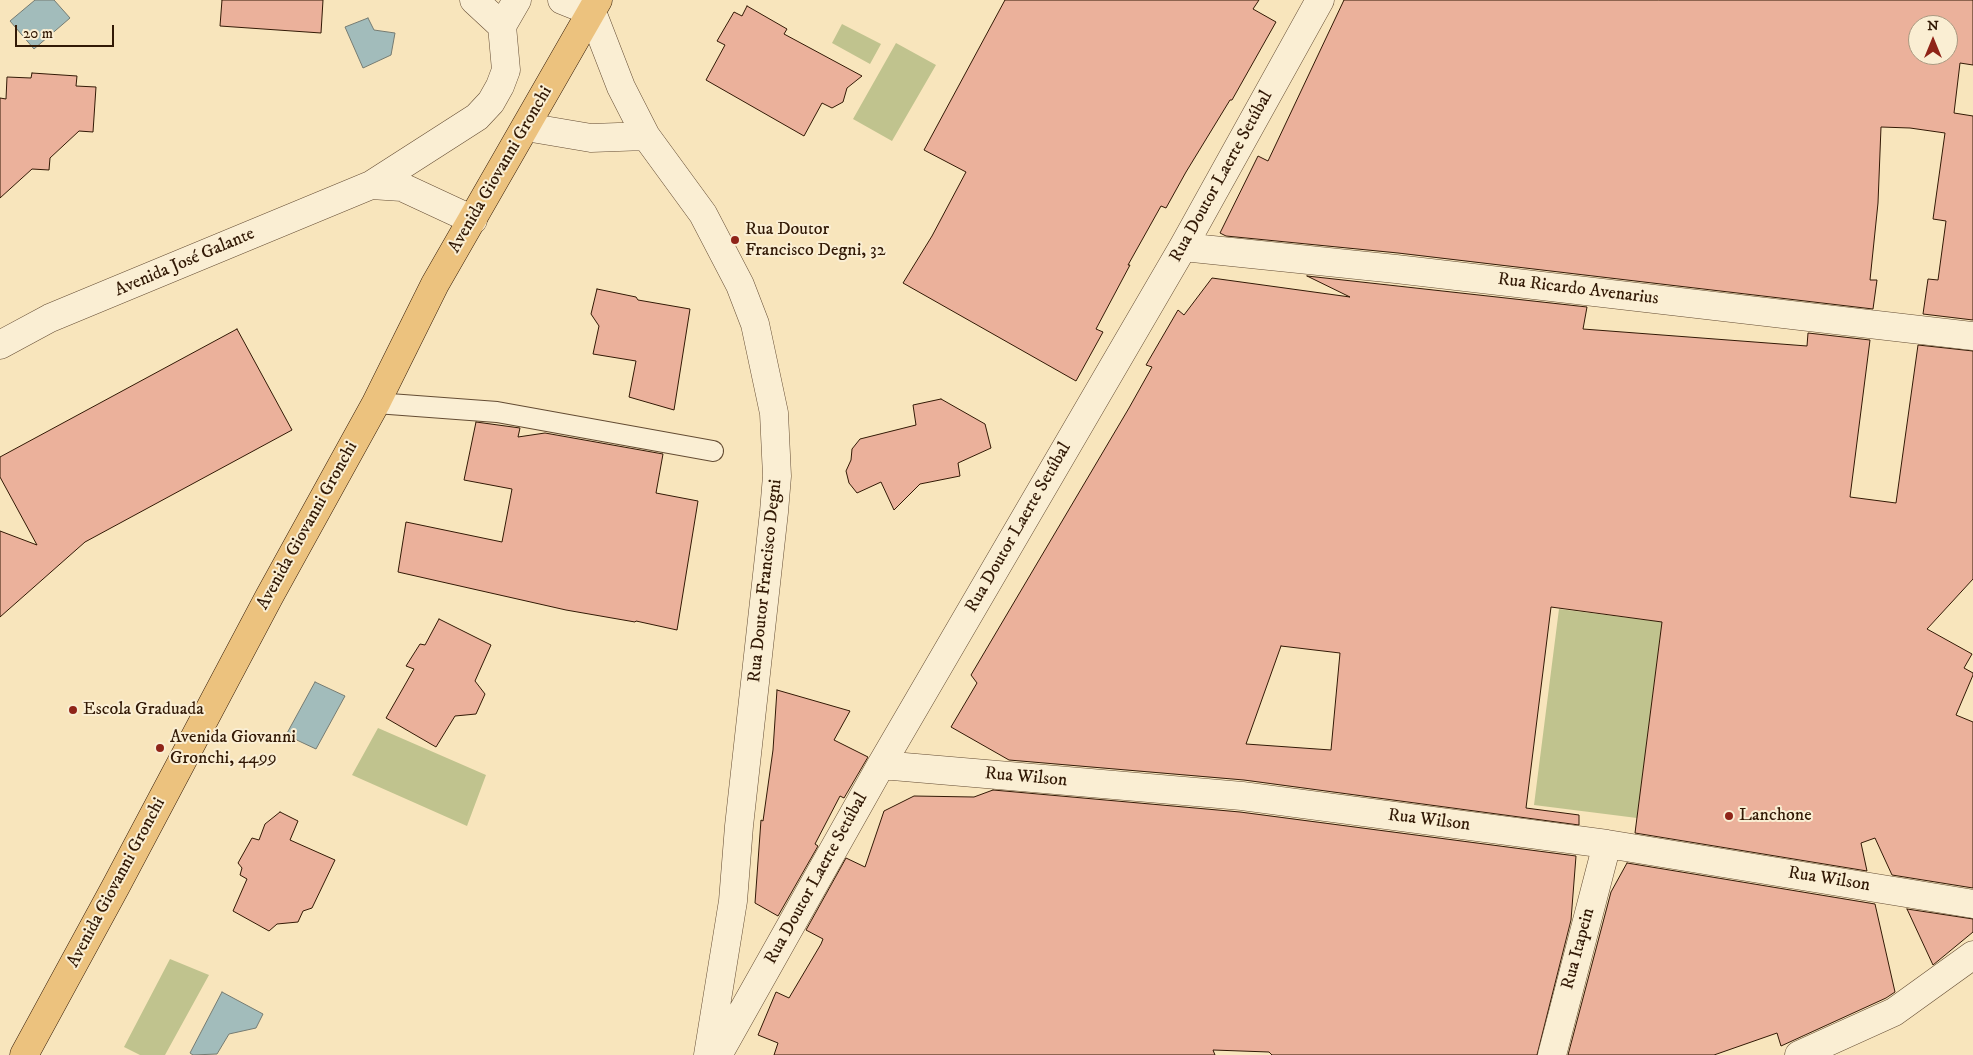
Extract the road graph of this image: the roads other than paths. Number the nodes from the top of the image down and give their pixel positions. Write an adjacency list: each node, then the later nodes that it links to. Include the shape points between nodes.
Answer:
1 (474, 0): 6 (street)
2 (517, 0): 6 (street)
3 (562, 0): 5 (street)
4 (1320, 0): 11 (street, Rua Doutor Laerte Setúbal)
5 (595, 6): 7 (main road, Avenida Giovanni Gronchi); 8 (street, Rua Doutor Francisco Degni, via 621,87)
6 (502, 26): 9 (street, Avenida José Galante, via 506,70 492,102 477,117)
7 (526, 127): 8 (street, via 591,138); 10 (main road, Avenida Giovanni Gronchi)
8 (646, 136): 21 (street, Rua Doutor Francisco Degni, via 703,214 740,285 755,324 774,413 777,476 774,512 738,826 733,901)
9 (371, 185): 10 (street, Avenida José Galante, via 402,187); 13 (street, Avenida José Galante, via 50,318)
10 (473, 220): 14 (main road, Avenida Giovanni Gronchi, via 435,284)
11 (1183, 247): 12 (street, Rua Ricardo Avenarius); 16 (street, Rua Doutor Laerte Setúbal)
12 (1973, 336)
13 (0, 345)
14 (376, 402): 15 (lane, via 496,412); 20 (main road, Avenida Giovanni Gronchi)
15 (713, 451)
16 (881, 766): 17 (street, Rua Wilson, via 1242,796); 22 (street, Rua Doutor Laerte Setúbal)
17 (1607, 844): 18 (street, Rua Wilson); 23 (street, Rua Itapein)
18 (1973, 904)
19 (1973, 955): 24 (street, via 1894,1012)
20 (24, 1055)
21 (708, 1055)
22 (718, 1055)
23 (1552, 1055)
24 (1799, 1055)

